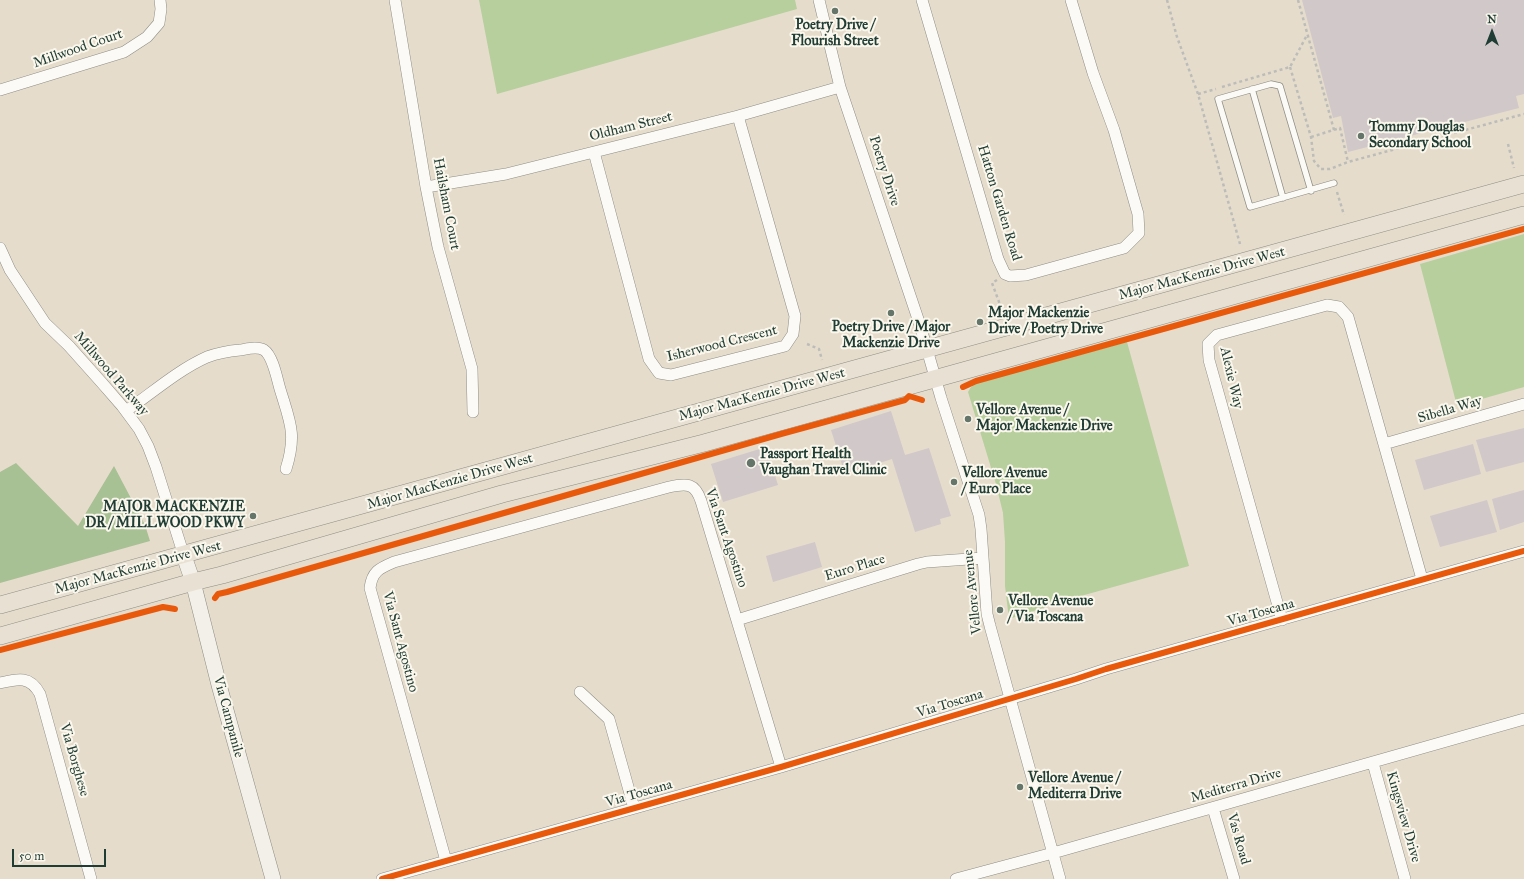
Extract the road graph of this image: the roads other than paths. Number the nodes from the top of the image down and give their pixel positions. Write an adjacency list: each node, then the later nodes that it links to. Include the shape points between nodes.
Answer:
1 (160, 0): 8 (street, Millwood Court, via 159,22 147,37 124,52)
2 (396, 0): 13 (street, Hailsham Court)
3 (819, 0): 6 (street, Poetry Drive)
4 (922, 0): 5 (street, Hatton Garden Road, via 998,259 1005,274 1010,276 1026,275 1124,248 1138,233 1136,206)
5 (1071, 0)
6 (840, 87): 9 (street, Oldham Street); 18 (street, Poetry Drive)
7 (1252, 89): 14 (lane, via 1271,84 1280,86); 15 (lane); 15 (lane, via 1218,99 1250,208)
8 (0, 90)
9 (738, 116): 10 (street, Oldham Street); 10 (street, Isherwood Crescent, via 795,316 793,334 785,346 671,375 659,373 649,359)
10 (594, 152): 13 (street, Oldham Street, via 506,174)
11 (1334, 183): 14 (lane)
12 (1524, 184): 18 (main road, Major MacKenzie Drive West)
13 (426, 187): 22 (street, Hailsham Court, via 438,247 472,369)
14 (1310, 190): 15 (lane)
15 (1282, 198)
16 (1524, 215): 19 (main road, Major MacKenzie Drive West)
17 (0, 248): 21 (street, Millwood Parkway, via 10,270 45,324 69,346)
18 (927, 350): 19 (street, Vellore Avenue); 26 (main road, Major MacKenzie Drive West)
19 (935, 378): 27 (street, Vellore Avenue, via 979,515); 29 (main road, Major MacKenzie Drive West, via 704,443 502,494)
20 (1524, 404): 23 (street, Sibella Way)
21 (126, 411): 24 (street, via 184,370 209,357 259,348 268,353 273,365 292,432 292,448); 26 (street, Millwood Parkway, via 151,453)
22 (473, 412)
23 (1384, 444): 28 (street, Alexie Way); 32 (street, Alexie Way, via 1348,317 1339,307 1327,305 1217,334 1208,344 1209,360)
24 (286, 469)
25 (1524, 551): 28 (street, Via Toscana)
26 (184, 556): 29 (street, Via Campanile); 30 (main road, Major MacKenzie Drive West)
27 (983, 558): 31 (street, Euro Place, via 918,564); 36 (street, Vellore Avenue, via 990,626)
28 (1422, 579): 32 (street, Via Toscana)
29 (193, 582): 33 (main road, Major MacKenzie Drive West); 45 (street, Via Campanile)
30 (0, 605)
31 (737, 620): 39 (street, Via Sant Agostino); 43 (street, Via Sant Agostino, via 699,495 696,489 689,485 670,487 394,562 376,572 371,579 372,597)
32 (1282, 620): 36 (street, Via Toscana)
33 (0, 636)
34 (0, 683): 44 (street, Via Borghese, via 20,679 36,686 40,694)
35 (580, 692): 40 (street, via 609,719)
36 (1009, 699): 39 (street, Via Toscana); 42 (street, Vellore Avenue)
37 (1523, 722): 38 (street, Mediterra Drive)
38 (1372, 763): 41 (street, Mediterra Drive); 50 (street, Kingsview Drive)
39 (781, 767): 40 (street, Via Toscana)
40 (634, 808): 43 (street, Via Toscana)
41 (1213, 808): 42 (street, Mediterra Drive); 49 (street, Vas Road)
42 (1053, 853): 47 (street, Mediterra Drive); 48 (street, Vellore Avenue)
43 (446, 860): 46 (street, Via Toscana)
44 (91, 879)
45 (273, 879)
46 (382, 879)
47 (956, 879)
48 (1060, 879)
49 (1234, 879)
50 (1405, 879)

